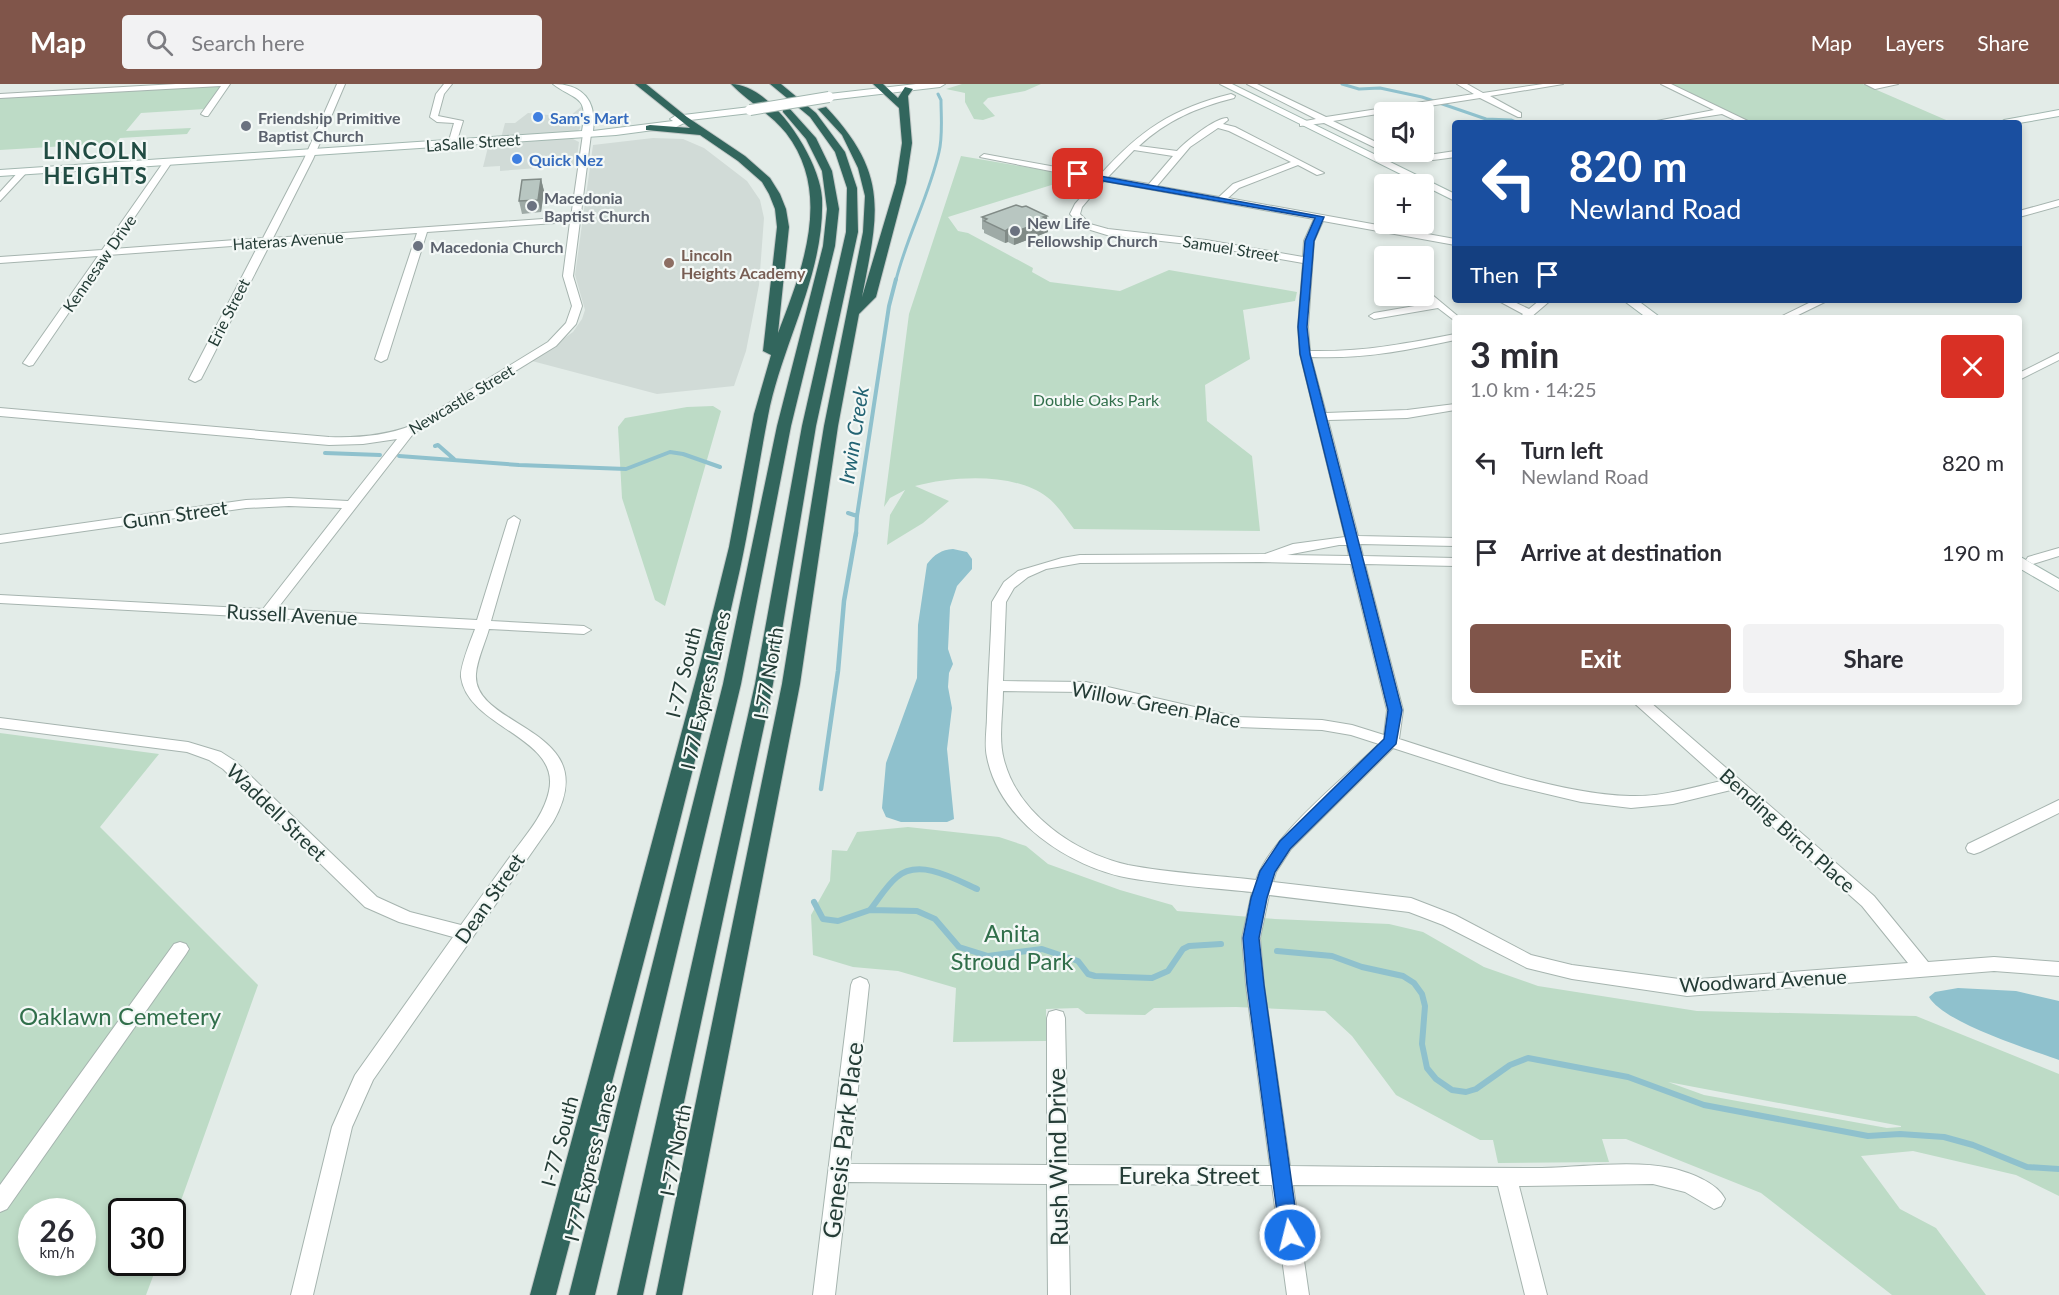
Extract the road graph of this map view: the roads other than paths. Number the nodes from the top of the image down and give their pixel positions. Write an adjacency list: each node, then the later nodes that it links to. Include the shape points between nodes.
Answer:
1 (101, 84): 22 (street)
2 (219, 84): 22 (street)
3 (226, 84): 30 (street)
4 (341, 84): 46 (street, Erie Street)
5 (448, 84): 43 (street, via 440,94 434,117 459,121)
6 (558, 84): 41 (main road, via 575,91 586,102 590,111)
7 (640, 84): 27 (highway)
8 (736, 84): 93 (highway, I-77 South, via 767,107 792,133 809,164 815,190 810,254)
9 (752, 84): 136 (highway, I 77 Express Lanes, via 788,111 816,146 831,189 831,233 784,426 732,684)
10 (775, 84): 137 (highway, via 813,115 840,152 852,188 852,232 809,426 764,684)
11 (791, 84): 80 (highway, I-77 North, via 840,127 866,177 869,232)
12 (940, 84): 19 (main road, LaSalle Street)
13 (1251, 84): 34 (street)
14 (1461, 84): 23 (street)
15 (1559, 84): 23 (street)
16 (1665, 84): 28 (street)
17 (1894, 84): 18 (street)
18 (1872, 85)
19 (907, 86): 21 (main road, LaSalle Street); 26 (highway)
20 (1221, 86): 25 (main road); 38 (main road)
21 (881, 87): 26 (highway); 33 (main road, LaSalle Street, bridge)
22 (95, 91): 24 (street)
23 (1482, 95): 31 (street); 34 (street)
24 (0, 96)
25 (1231, 96): 45 (street, Samuel Street, via 1179,112); 56 (main road)
26 (902, 106): 80 (highway, via 907,143 901,183 870,297)
27 (670, 110): 33 (highway); 39 (highway, via 668,116)
28 (1723, 111): 35 (street); 36 (street)
29 (2059, 113): 37 (main road)
30 (205, 114)
31 (1518, 115)
32 (1229, 118): 40 (street)
33 (685, 120): 39 (main road, LaSalle Street); 42 (highway)
34 (1324, 120): 38 (street); 44 (street)
35 (1668, 120)
36 (1742, 120)
37 (2020, 120)
38 (1303, 124): 60 (main road)
39 (652, 125): 41 (main road, LaSalle Street); 41 (main road, LaSalle Street); 42 (highway)
40 (1216, 125): 47 (street); 52 (street)
41 (588, 128): 43 (main road, LaSalle Street); 67 (street, Newcastle Street)
42 (703, 133): 93 (highway, via 758,170 782,211)
43 (452, 144): 46 (main road, LaSalle Street)
44 (1374, 144)
45 (1131, 147): 47 (street); 57 (street, Samuel Street)
46 (312, 153): 51 (main road, LaSalle Street); 69 (street, Erie Street)
47 (1180, 154): 58 (street)
48 (1452, 154): 49 (street)
49 (1434, 156)
50 (984, 157): 57 (street)
51 (168, 162): 53 (main road, LaSalle Street); 71 (street, Kennesaw Drive)
52 (1298, 162): 54 (street); 62 (street, via 1236,186)
53 (24, 171): 55 (main road, LaSalle Street); 61 (street)
54 (1320, 172)
55 (0, 173)
56 (1392, 174)
57 (1102, 178): 58 (street); 73 (street, Samuel Street, via 1075,210 1087,226)
58 (1151, 187): 62 (street)
59 (1434, 194): 63 (main road)
60 (1452, 197)
61 (0, 198)
62 (1222, 199): 66 (street)
63 (1452, 203)
64 (2059, 203): 65 (street)
65 (2022, 213)
66 (1320, 217): 70 (street); 73 (street, via 1310,236)
67 (576, 219): 68 (street, Hateras Avenue); 97 (street, Newcastle Street, via 568,280 577,306 568,329 552,344 493,382)
68 (423, 230): 69 (street, Hateras Avenue); 89 (street)
69 (267, 241): 71 (street, Hateras Avenue); 92 (street, Erie Street)
70 (1452, 241)
71 (106, 252): 72 (street, Hateras Avenue); 90 (street, Kennesaw Drive)
72 (0, 260)
73 (1308, 261): 87 (street)
74 (1434, 301): 79 (street)
75 (1507, 303): 81 (street)
76 (1542, 303): 81 (street)
77 (1633, 303): 82 (main road)
78 (1817, 303): 83 (street)
79 (1438, 305): 84 (street); 85 (street)
80 (852, 314): 138 (highway, I-77 North, via 791,684)
81 (1527, 315)
82 (1651, 315)
83 (1790, 315)
84 (1374, 316)
85 (1452, 316)
86 (1452, 338): 87 (street, via 1382,352)
87 (1305, 354): 96 (street)
88 (2059, 356): 91 (street)
89 (381, 359)
90 (29, 363)
91 (2022, 375)
92 (195, 379)
93 (766, 392): 135 (highway, I-77 South, via 733,564 690,744)
94 (1452, 407): 96 (street, via 1407,414)
95 (0, 412): 97 (street, Newcastle Street, via 329,441 373,440)
96 (1321, 417): 101 (street)
97 (408, 432): 98 (street)
98 (351, 505): 100 (street, Gunn Street, via 246,504); 111 (street)
99 (514, 520): 112 (street, Dean Street)
100 (0, 539)
101 (1354, 540): 102 (street); 105 (street, via 1308,544); 106 (street)
102 (1452, 542)
103 (2059, 552): 104 (street)
104 (2024, 557): 108 (main road); 109 (main road)
105 (1260, 558): 106 (street); 114 (street, Woodward Avenue, via 1051,562 1010,583 999,602)
106 (1359, 561): 107 (street); 117 (street, via 1395,710)
107 (1452, 562)
108 (2059, 576)
109 (2059, 586)
110 (0, 599): 111 (street, Russell Avenue)
111 (267, 613): 112 (street, Russell Avenue)
112 (483, 624): 113 (street, Russell Avenue); 122 (street, Dean Street, via 468,675 472,695 546,752 557,772 558,787 547,818)
113 (584, 630)
114 (995, 686): 117 (street, Willow Green Place, via 1086,687 1238,722 1322,725); 121 (street, Woodward Avenue, via 995,758 1019,809 1041,829 1097,862 1128,871)
115 (1645, 705): 118 (street, Bending Birch Place)
116 (0, 723): 122 (street, Waddell Street, via 188,747 215,756 229,765 370,903 411,921)
117 (1391, 741): 118 (street, Willow Green Place, via 1501,777 1581,796 1631,802 1673,798); 121 (street, via 1285,845)
118 (1736, 783): 124 (street, Bending Birch Place, via 1868,901)
119 (2059, 806): 120 (street)
120 (1974, 848)
121 (1262, 887): 124 (street, Woodward Avenue, via 1411,905 1449,920 1527,962 1628,981 1687,988); 130 (street, via 1251,938)
122 (465, 933): 134 (street, Dean Street, via 375,1059 349,1109)
123 (180, 949): 133 (street)
124 (1923, 969): 125 (street, Woodward Avenue, via 1994,964)
125 (2059, 969)
126 (860, 985): 128 (street, Genesis Park Place)
127 (1056, 1018): 129 (street, Rush Wind Drive)
128 (838, 1173): 129 (street, Eureka Street); 139 (street, Genesis Park Place)
129 (1058, 1173): 130 (street, Eureka Street); 140 (street, Rush Wind Drive)
130 (1281, 1174): 131 (street, Eureka Street); 141 (street)
131 (1506, 1176): 132 (street, Eureka Street, via 1653,1175 1692,1185); 142 (street)
132 (1714, 1199)
133 (0, 1202)
134 (302, 1295)
135 (543, 1295)
136 (582, 1295)
137 (630, 1295)
138 (669, 1295)
139 (824, 1295)
140 (1059, 1295)
141 (1298, 1295)
142 (1536, 1295)

